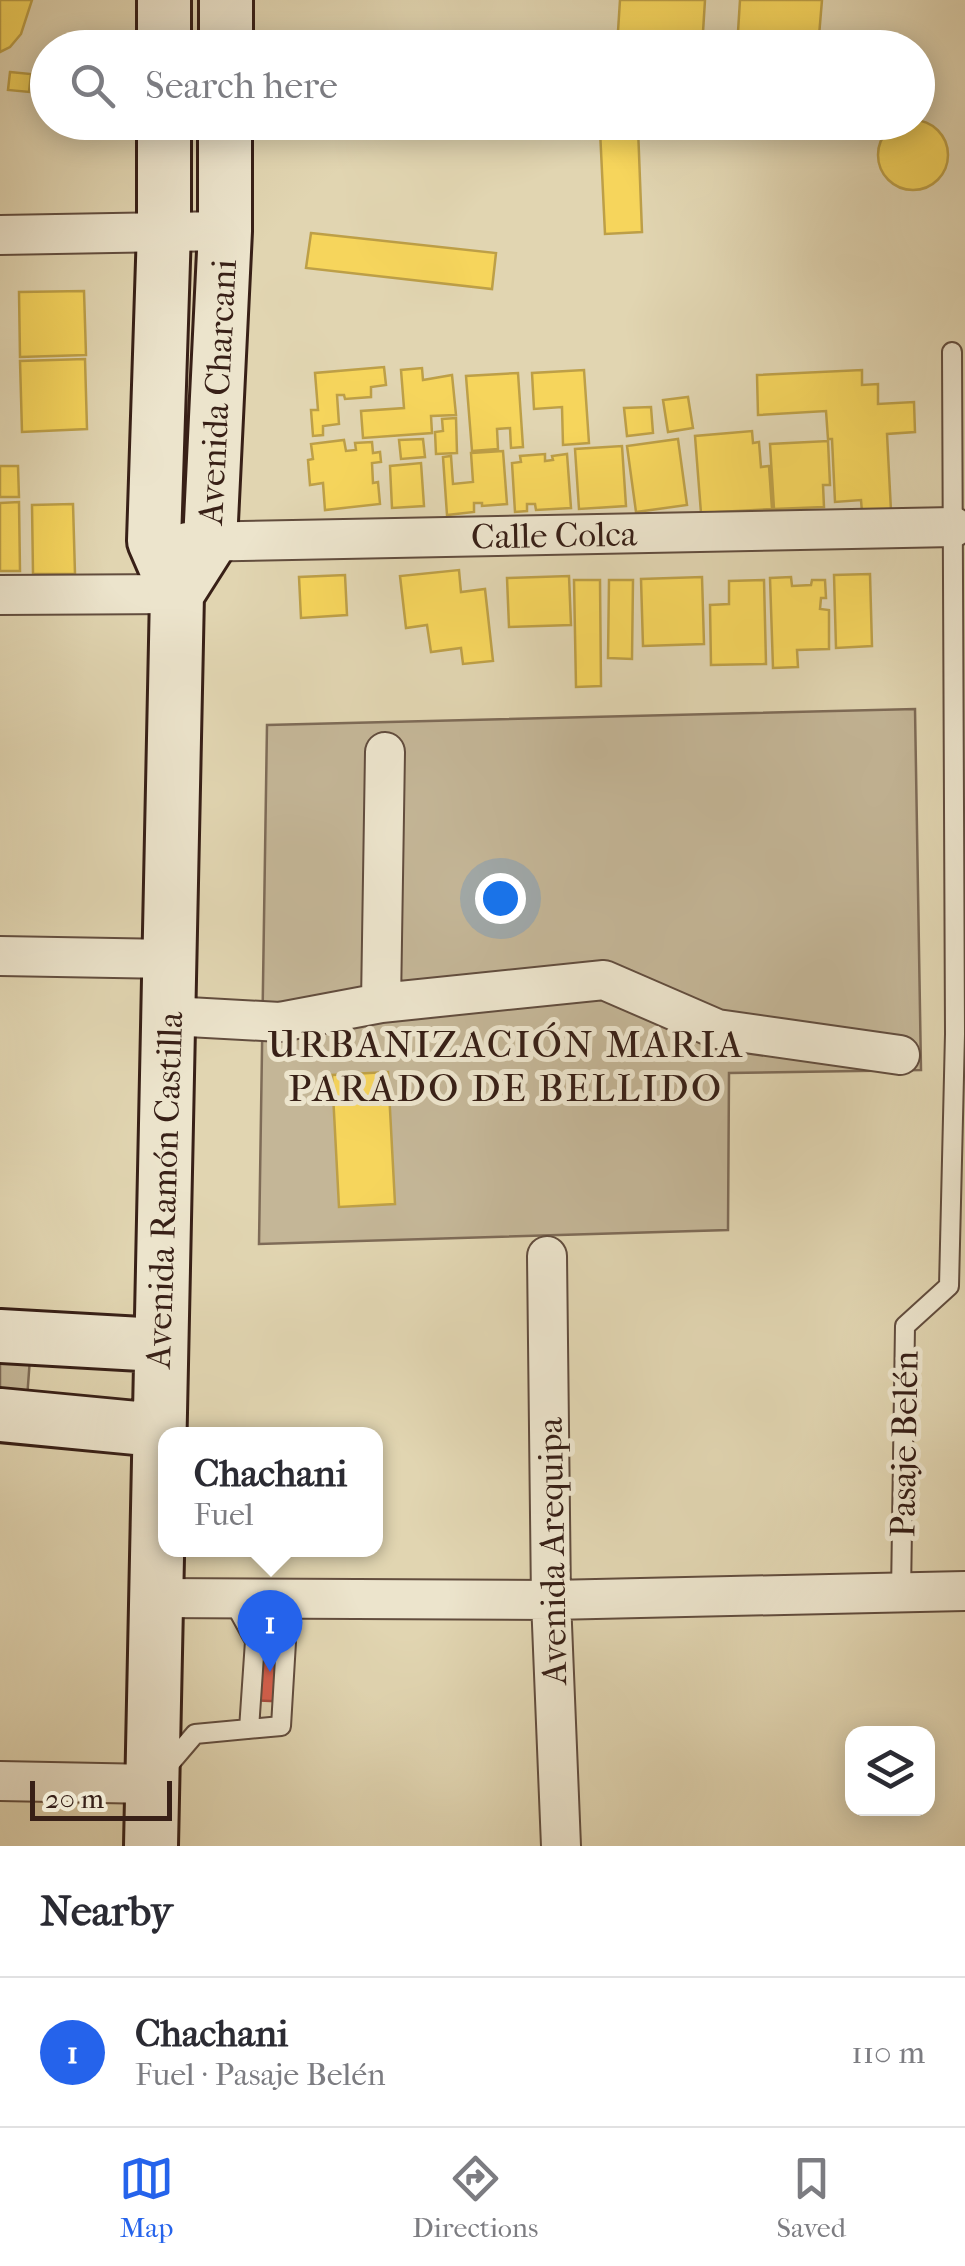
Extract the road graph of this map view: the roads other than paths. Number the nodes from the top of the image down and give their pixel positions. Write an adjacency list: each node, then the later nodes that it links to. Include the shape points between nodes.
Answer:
1 (164, 0): 3 (main road)
2 (226, 0): 4 (main road)
3 (164, 30)
4 (226, 30)
5 (164, 140): 7 (main road, Avenida Charcani)
6 (226, 140): 8 (main road, Avenida Charcani)
7 (164, 230): 8 (street); 9 (street); 12 (main road, Avenida Charcani)
8 (225, 231): 13 (main road, Avenida Charcani)
9 (0, 235)
10 (952, 352): 11 (lane, Pasaje Belén)
11 (954, 526): 13 (street, Calle Colca); 28 (lane, Pasaje Belén, via 949,1286 906,1326)
12 (154, 541): 13 (street, Calle Colca); 14 (main road, Avenida Charcani)
13 (210, 542): 14 (main road, Avenida Charcani)
14 (177, 594): 15 (street); 18 (main road, Avenida Ramón Castilla)
15 (0, 595)
16 (385, 752): 19 (street)
17 (0, 956): 18 (street)
18 (171, 958): 20 (main road, Avenida Ramón Castilla)
19 (382, 1003): 20 (street, via 280,1022); 21 (street, via 604,980 717,1029)
20 (170, 1016): 24 (main road, Avenida Ramón Castilla)
21 (900, 1054)
22 (548, 1256): 31 (street, Avenida Arequipa)
23 (0, 1336): 24 (main road)
24 (160, 1344): 26 (main road, Avenida Ramón Castilla)
25 (0, 1415): 26 (main road)
26 (157, 1430): 29 (main road, Avenida Ramón Castilla)
27 (965, 1592): 28 (street)
28 (901, 1594): 31 (street)
29 (155, 1598): 30 (street); 35 (main road, Avenida Ramón Castilla)
30 (231, 1598): 31 (street); 32 (lane)
31 (551, 1600): 37 (street, Avenida Arequipa)
32 (255, 1641): 33 (lane); 33 (lane, via 286,1642 281,1726)
33 (250, 1729): 35 (lane, via 195,1734)
34 (0, 1781): 35 (street)
35 (152, 1784): 36 (main road, Avenida Ramón Castilla)
36 (152, 1846)
37 (561, 1846)

